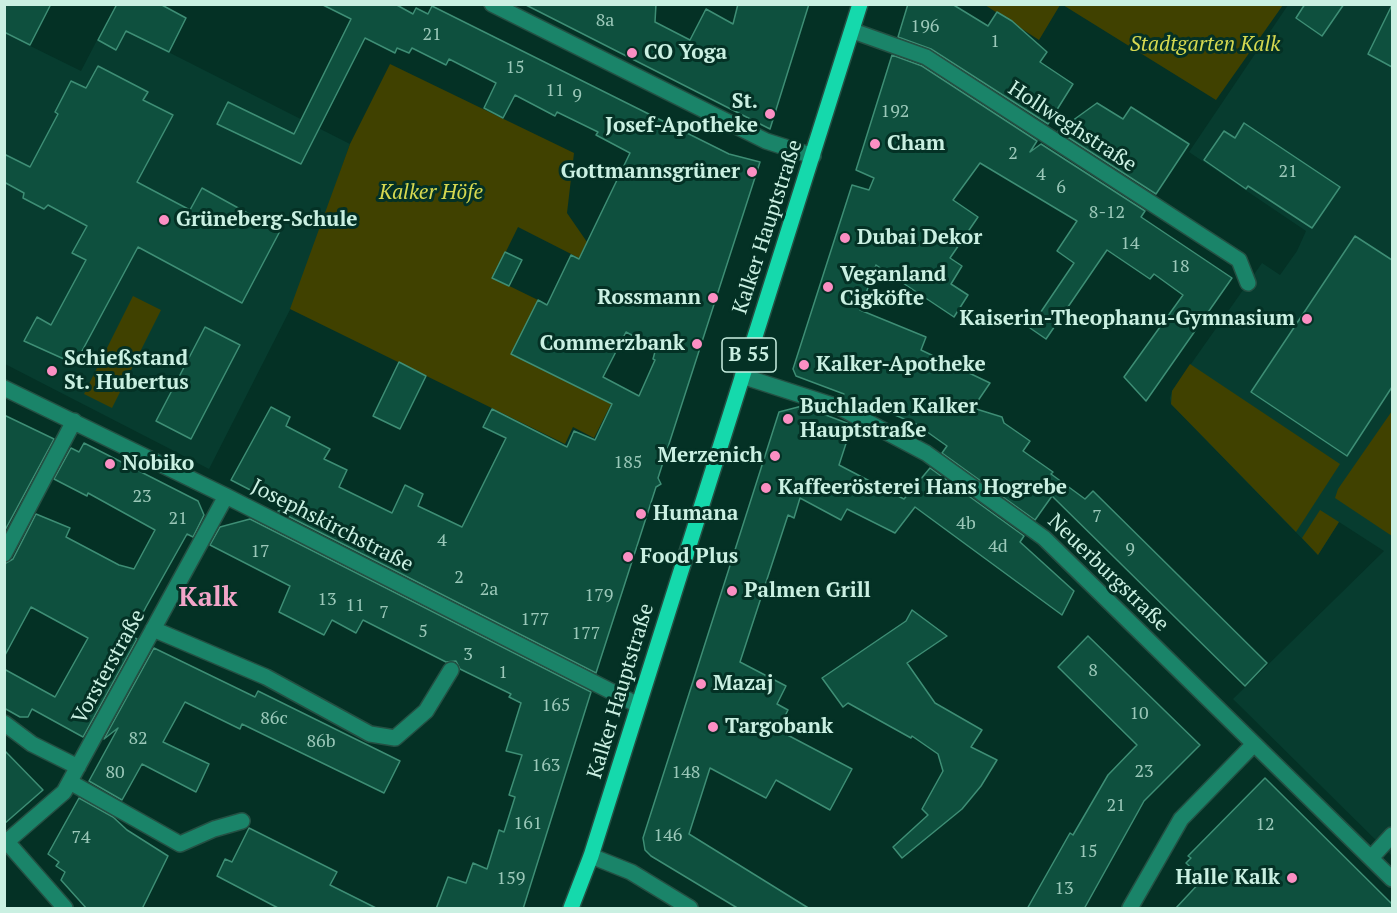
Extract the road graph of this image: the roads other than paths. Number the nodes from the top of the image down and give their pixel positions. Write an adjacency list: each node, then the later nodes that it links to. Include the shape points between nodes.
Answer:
1 (492, 4): 4 (street, via 766,141)
2 (860, 4): 3 (main road, Kalker Hauptstraße / B 55)
3 (853, 32): 4 (main road, Kalker Hauptstraße / B 55); 5 (street, Hollweghstraße, via 926,57 1239,260)
4 (813, 156): 6 (main road, Kalker Hauptstraße / B 55)
5 (1248, 283)
6 (742, 376): 13 (main road, Kalker Hauptstraße / B 55); 15 (street, Neuerburgstraße, via 841,408 926,453 1044,538)
7 (4, 388): 8 (street, Josephskirchstraße)
8 (74, 422): 9 (street, Josephskirchstraße); 10 (street)
9 (226, 496): 11 (street, Vorsterstraße); 13 (street, Josephskirchstraße)
10 (4, 554)
11 (153, 629): 12 (street, via 266,677 370,734 395,738 426,711); 16 (street, Vorsterstraße)
12 (451, 670)
13 (638, 705): 21 (main road, Kalker Hauptstraße / B 55)
14 (4, 723): 16 (street, via 32,744)
15 (1254, 744): 22 (street, Neuerburgstraße); 27 (street, via 1181,819)
16 (78, 767): 17 (street, Vorsterstraße)
17 (70, 782): 18 (street, via 180,844); 20 (street, Vorsterstraße, via 64,792)
18 (242, 821)
19 (1392, 835): 22 (street)
20 (6, 843): 24 (street, Vorsterstraße)
21 (591, 856): 25 (main road, Kalker Hauptstraße / B 55); 26 (street, via 631,872)
22 (1371, 858): 23 (street, Neuerburgstraße)
23 (1392, 879)
24 (65, 909)
25 (571, 909)
26 (690, 909)
27 (1130, 909)

